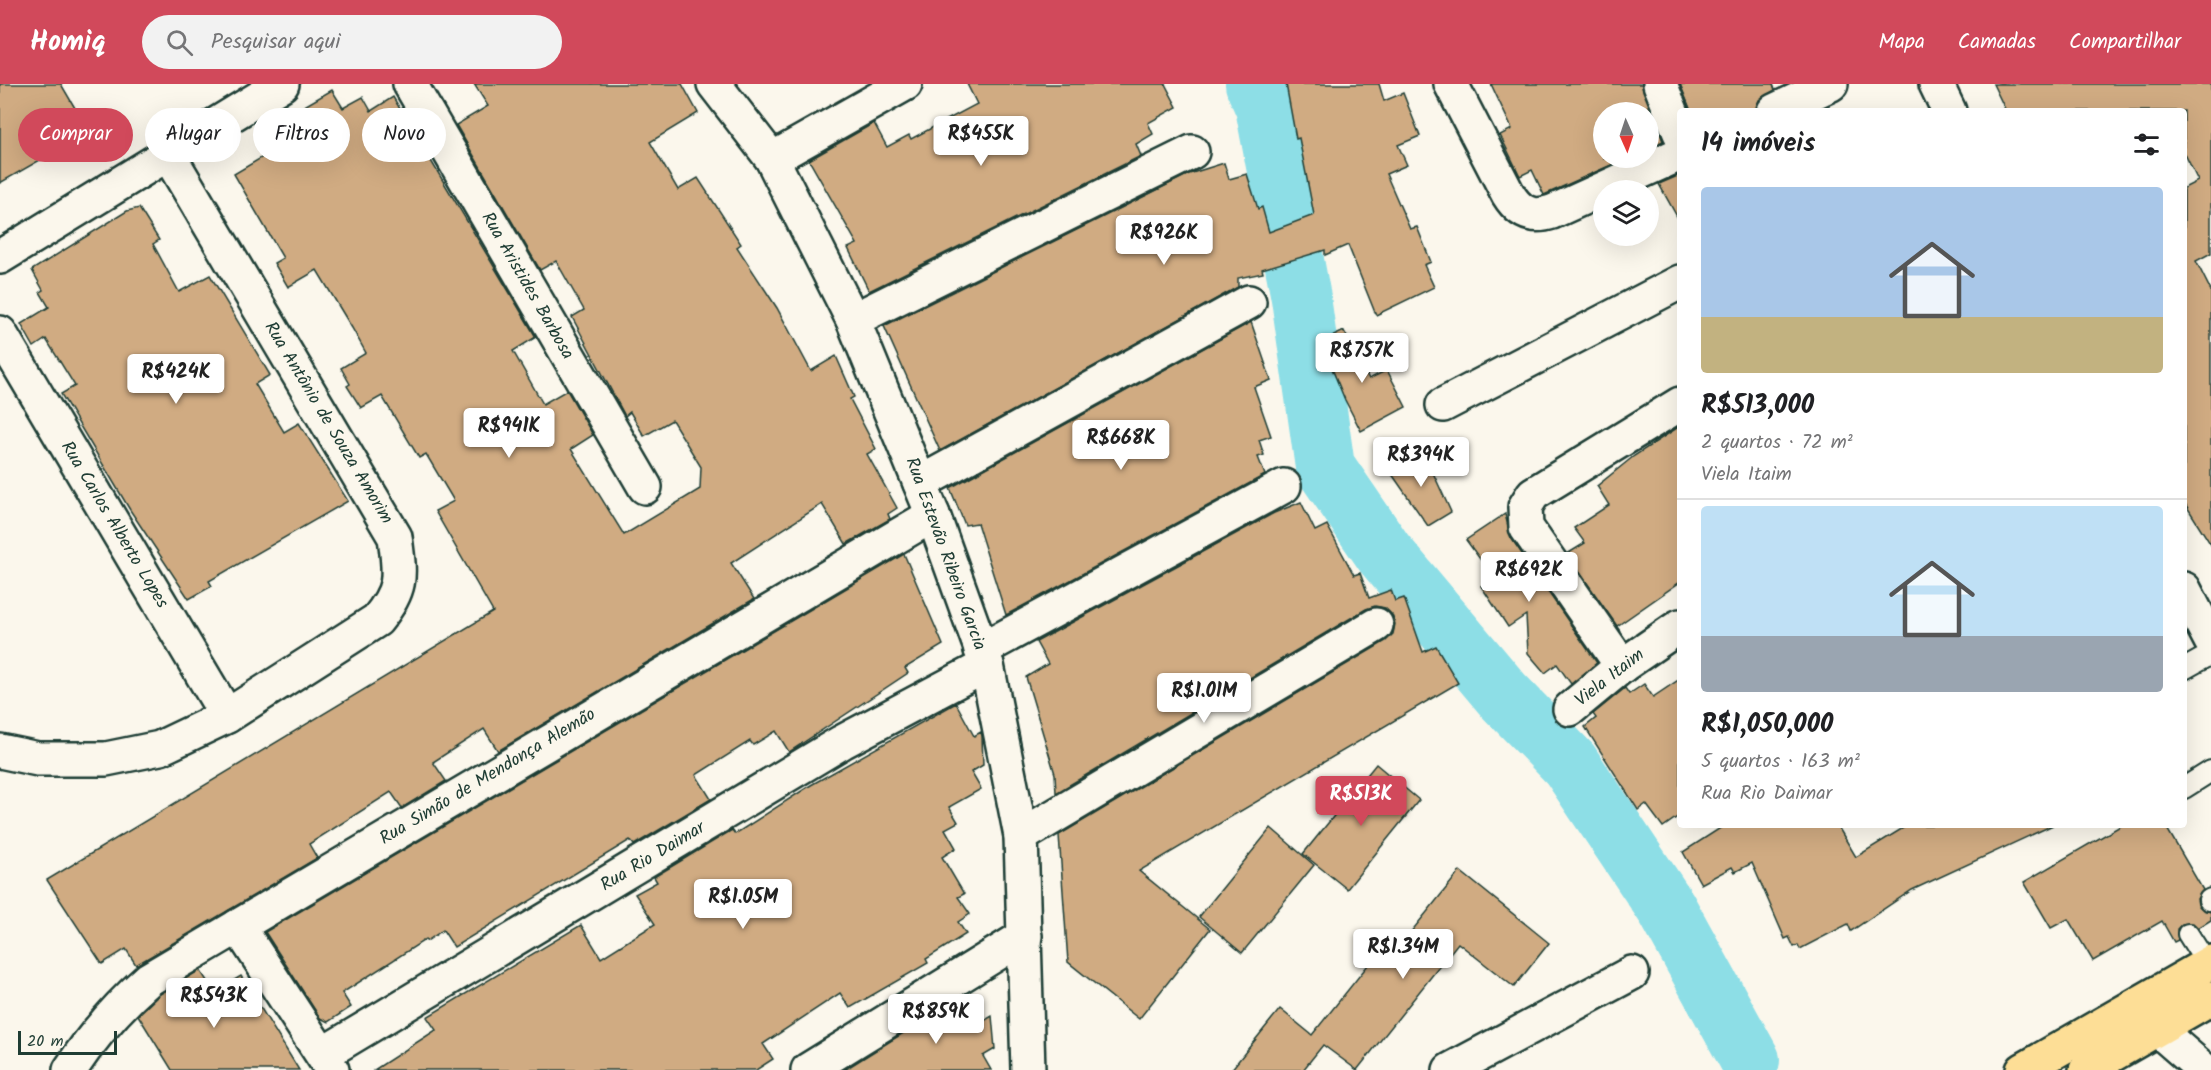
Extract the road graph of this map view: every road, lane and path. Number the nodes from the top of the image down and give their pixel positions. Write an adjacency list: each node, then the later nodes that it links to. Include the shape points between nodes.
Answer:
1 (282, 84): 11 (street)
2 (410, 84): 27 (street, Rua Aristides Barbosa)
3 (714, 84): 15 (street, Rua Estevão Ribeiro Garcia)
4 (905, 84): 15 (street)
5 (1452, 84): 14 (street, via 1508,194 1518,210 1530,214 1552,212)
6 (1659, 84): 12 (street)
7 (1831, 84): 9 (street)
8 (1936, 84): 10 (street)
9 (1780, 108)
10 (1948, 108)
11 (241, 109)
12 (1677, 126)
13 (1192, 152): 21 (street)
14 (1677, 155)
15 (772, 159): 21 (street, Rua Estevão Ribeiro Garcia)
16 (155, 162): 18 (street)
17 (173, 162): 38 (street, Rua Antônio de Souza Amorim, via 395,537 399,574 394,599 377,620)
18 (0, 257)
19 (1677, 284): 23 (street)
20 (1249, 302): 25 (street)
21 (853, 320): 25 (street, Rua Estevão Ribeiro Garcia)
22 (0, 333): 38 (street, Rua Carlos Alberto Lopes)
23 (1443, 405)
24 (1677, 406): 35 (street, via 1533,494 1525,507 1526,527)
25 (920, 483): 28 (street, Rua Estevão Ribeiro Garcia)
26 (1284, 486): 34 (street, Rua Rio Daimar)
27 (645, 487)
28 (933, 515): 34 (street, Rua Estevão Ribeiro Garcia); 43 (street, Rua Simão de Mendonça Alemão)
29 (2187, 595): 32 (street)
30 (1376, 625): 42 (street)
31 (1677, 628): 35 (street, Viela Itaim)
32 (2211, 641)
33 (2211, 654): 36 (lane)
34 (984, 658): 42 (street, Rua Estevão Ribeiro Garcia); 50 (street, Rua Rio Daimar)
35 (1622, 666): 37 (street, Viela Itaim)
36 (2187, 667)
37 (1570, 709)
38 (227, 716): 39 (street, Rua Antônio de Souza Amorim, via 159,748 106,759 38,759)
39 (0, 751)
40 (2211, 771): 41 (lane)
41 (2187, 786)
42 (1021, 837): 45 (street, Rua Estevão Ribeiro Garcia)
43 (238, 926): 50 (street); 51 (street, Rua Simão de Mendonça Alemão, via 149,979 115,1009)
44 (2188, 934): 46 (lane)
45 (1025, 936): 52 (street); 53 (street, Rua Estevão Ribeiro Garcia)
46 (2209, 963): 55 (main road)
47 (1632, 974): 54 (street)
48 (2211, 998): 49 (main road)
49 (2157, 1029): 56 (main road); 57 (street)
50 (327, 1062)
51 (70, 1070)
52 (808, 1070)
53 (1028, 1070)
54 (1450, 1070)
55 (2023, 1070)
56 (2086, 1070)
57 (2204, 1070)

